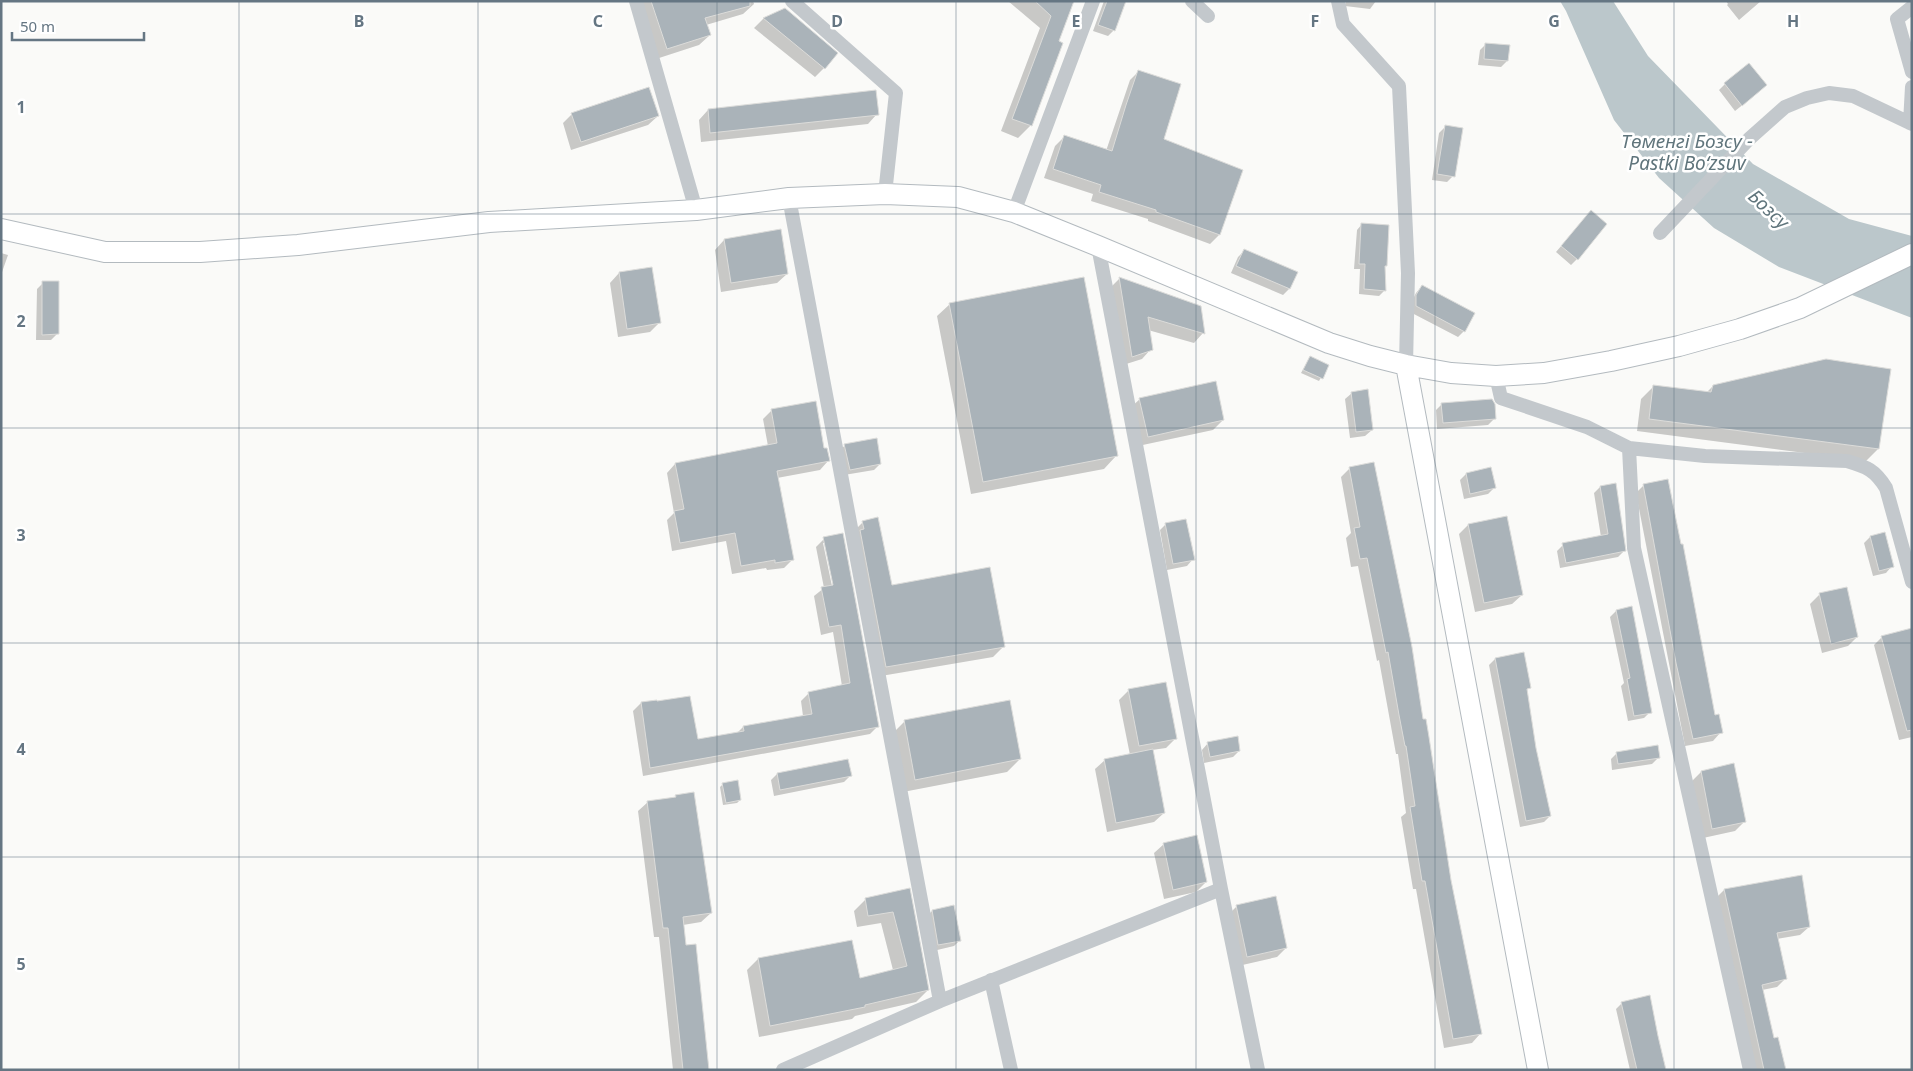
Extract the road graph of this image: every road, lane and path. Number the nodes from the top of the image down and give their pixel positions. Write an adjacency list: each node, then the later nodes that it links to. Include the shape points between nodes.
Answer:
1 (636, 1): 13 (street)
2 (792, 1): 11 (street, via 896,93)
3 (1093, 1): 14 (street)
4 (1192, 1): 7 (street)
5 (1338, 1): 19 (street, via 1343,24 1399,86 1408,273)
6 (1912, 7): 8 (street, via 1897,19)
7 (1208, 16)
8 (1912, 72)
9 (1912, 87): 10 (street)
10 (1911, 123): 16 (street, via 1853,96 1829,92 1786,107 1749,138)
11 (885, 194): 12 (main road); 14 (main road, via 958,197)
12 (789, 198): 13 (main road); 25 (street)
13 (696, 210): 15 (main road, via 489,222 298,246 200,252 105,252)
14 (1014, 212): 17 (main road)
15 (1, 228)
16 (1660, 233)
17 (1098, 246): 19 (main road, via 1320,340); 23 (street)
18 (1912, 254): 20 (main road, via 1800,308 1732,331 1611,361 1544,373)
19 (1406, 366): 20 (main road); 29 (main road)
20 (1496, 376): 21 (street, via 1501,398 1587,427)
21 (1629, 448): 22 (street, via 1705,456 1847,461 1865,467 1879,476 1886,488); 30 (street, via 1634,548)
22 (1912, 582)
23 (1221, 888): 24 (street); 28 (street)
24 (992, 980): 25 (street); 27 (street)
25 (940, 1001): 26 (street)
26 (784, 1070)
27 (1011, 1070)
28 (1258, 1070)
29 (1538, 1070)
30 (1750, 1070)

